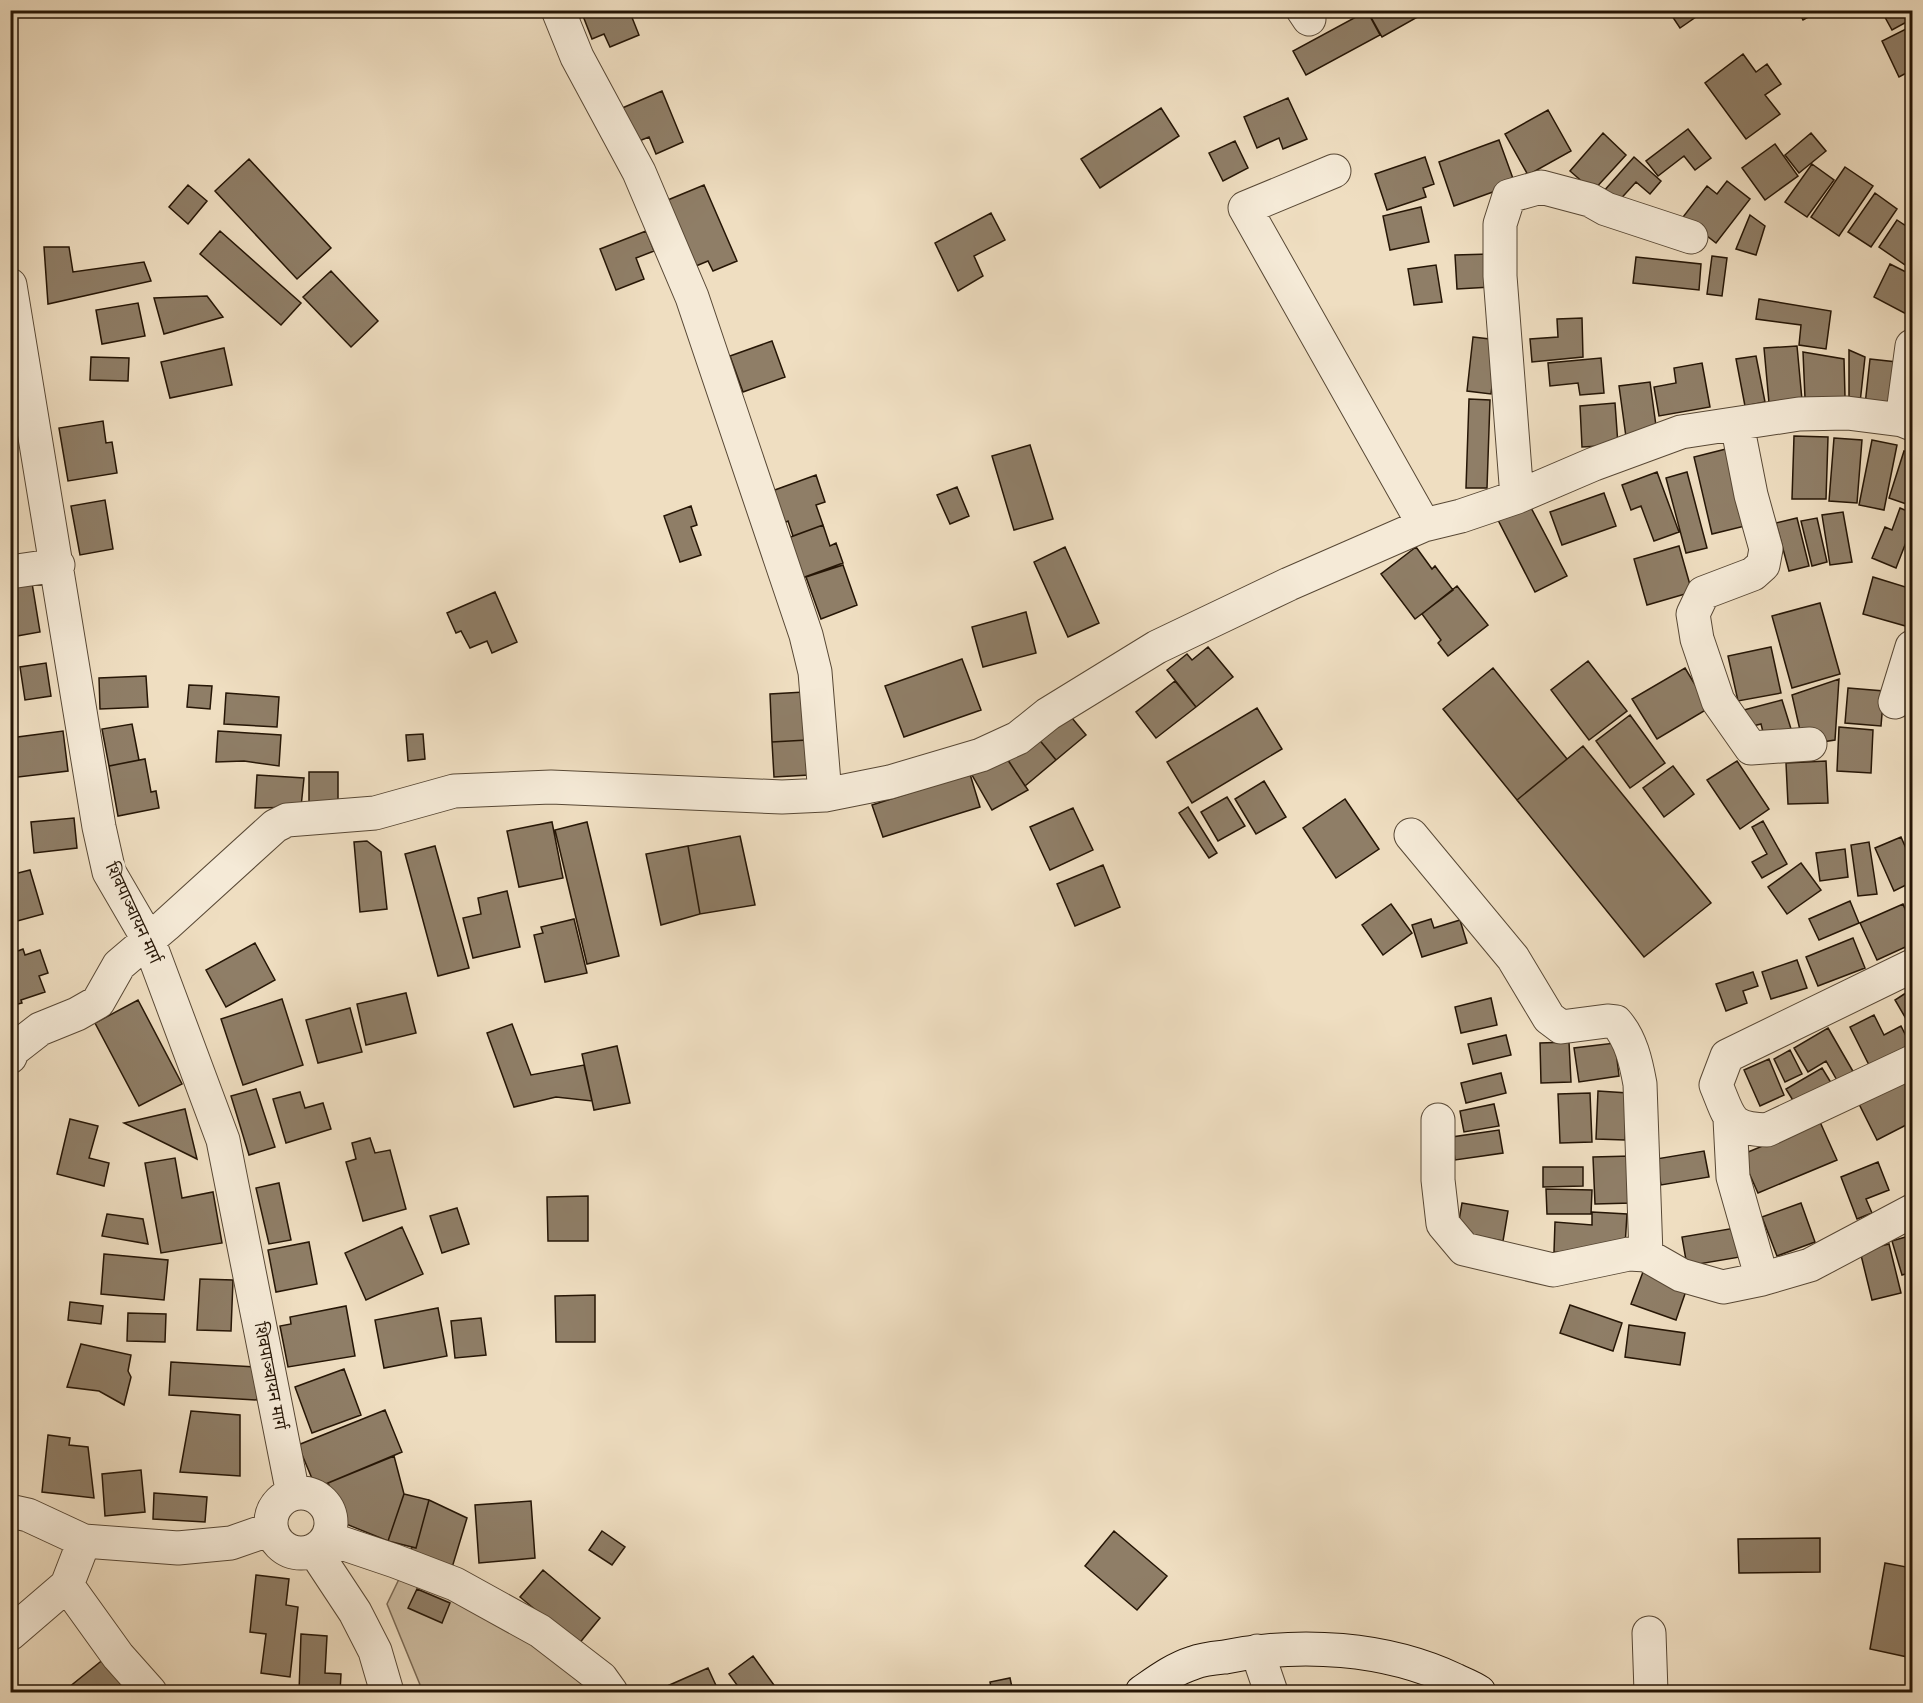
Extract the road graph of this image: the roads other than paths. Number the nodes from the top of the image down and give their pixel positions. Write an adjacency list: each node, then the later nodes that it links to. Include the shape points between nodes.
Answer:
1 (558, 10): 15 (street, via 577,57 639,172 696,309 806,635 815,672)
2 (1334, 171): 9 (street, via 1245,208)
3 (1691, 237): 8 (street, via 1590,200 1541,187 1509,196 1500,224 1500,276)
4 (10, 285): 10 (street, शिवपाञ्चायन मार्ग)
5 (1912, 346): 6 (street)
6 (1907, 422): 7 (street, via 1846,413 1799,414)
7 (1737, 424): 8 (street, via 1682,432); 14 (street, via 1766,549 1763,565 1753,574 1703,593 1693,614 1697,639 1718,701 1751,748)
8 (1517, 497): 9 (street)
9 (1424, 525): 15 (street, via 1157,647 1048,714 1017,738 981,755 890,782)
10 (58, 565): 11 (street); 17 (street, शिवपाञ्चायन मार्ग, via 109,872)
11 (10, 572)
12 (1912, 647): 13 (street)
13 (1895, 702)
14 (1810, 744)
15 (825, 795): 17 (street, via 728,796 551,788 454,790 375,813 287,820 275,826)
16 (1411, 835): 24 (street, via 1513,958 1549,1018 1561,1027 1607,1021 1622,1028 1636,1060 1640,1084)
17 (148, 939): 19 (street, via 119,965 98,1002 40,1029 13,1050); 26 (street, शिवपाञ्चायन मार्ग, via 223,1140)
18 (1912, 966): 21 (street, via 1727,1056 1716,1085)
19 (10, 1057)
20 (1912, 1062): 21 (street, via 1767,1130 1747,1129)
21 (1730, 1119): 25 (street, via 1733,1178)
22 (1438, 1120): 24 (street, via 1443,1224 1464,1250 1553,1270 1629,1254)
23 (1912, 1211): 25 (street, via 1810,1265)
24 (1647, 1255): 25 (street, via 1681,1275 1723,1287)
25 (1762, 1279)
26 (293, 1494): 28 (street, via 278,1504); 30 (street, via 313,1496 327,1509 331,1528)
27 (10, 1511): 29 (street)
28 (271, 1529): 29 (street, via 231,1542 178,1548); 30 (street, via 274,1538 297,1553)
29 (84, 1540): 31 (street)
30 (321, 1544): 36 (street, via 375,1651); 37 (street, via 395,1561 455,1584 540,1631 601,1678)
31 (66, 1585): 33 (street); 35 (street)
32 (1649, 1633): 41 (street)
33 (10, 1634)
34 (1257, 1650): 38 (street, via 1194,1662); 39 (street); 40 (street, via 1335,1650 1387,1657 1432,1669)
35 (150, 1692)
36 (387, 1692)
37 (611, 1692)
38 (1142, 1692)
39 (1271, 1692)
40 (1479, 1692)
41 (1651, 1692)

